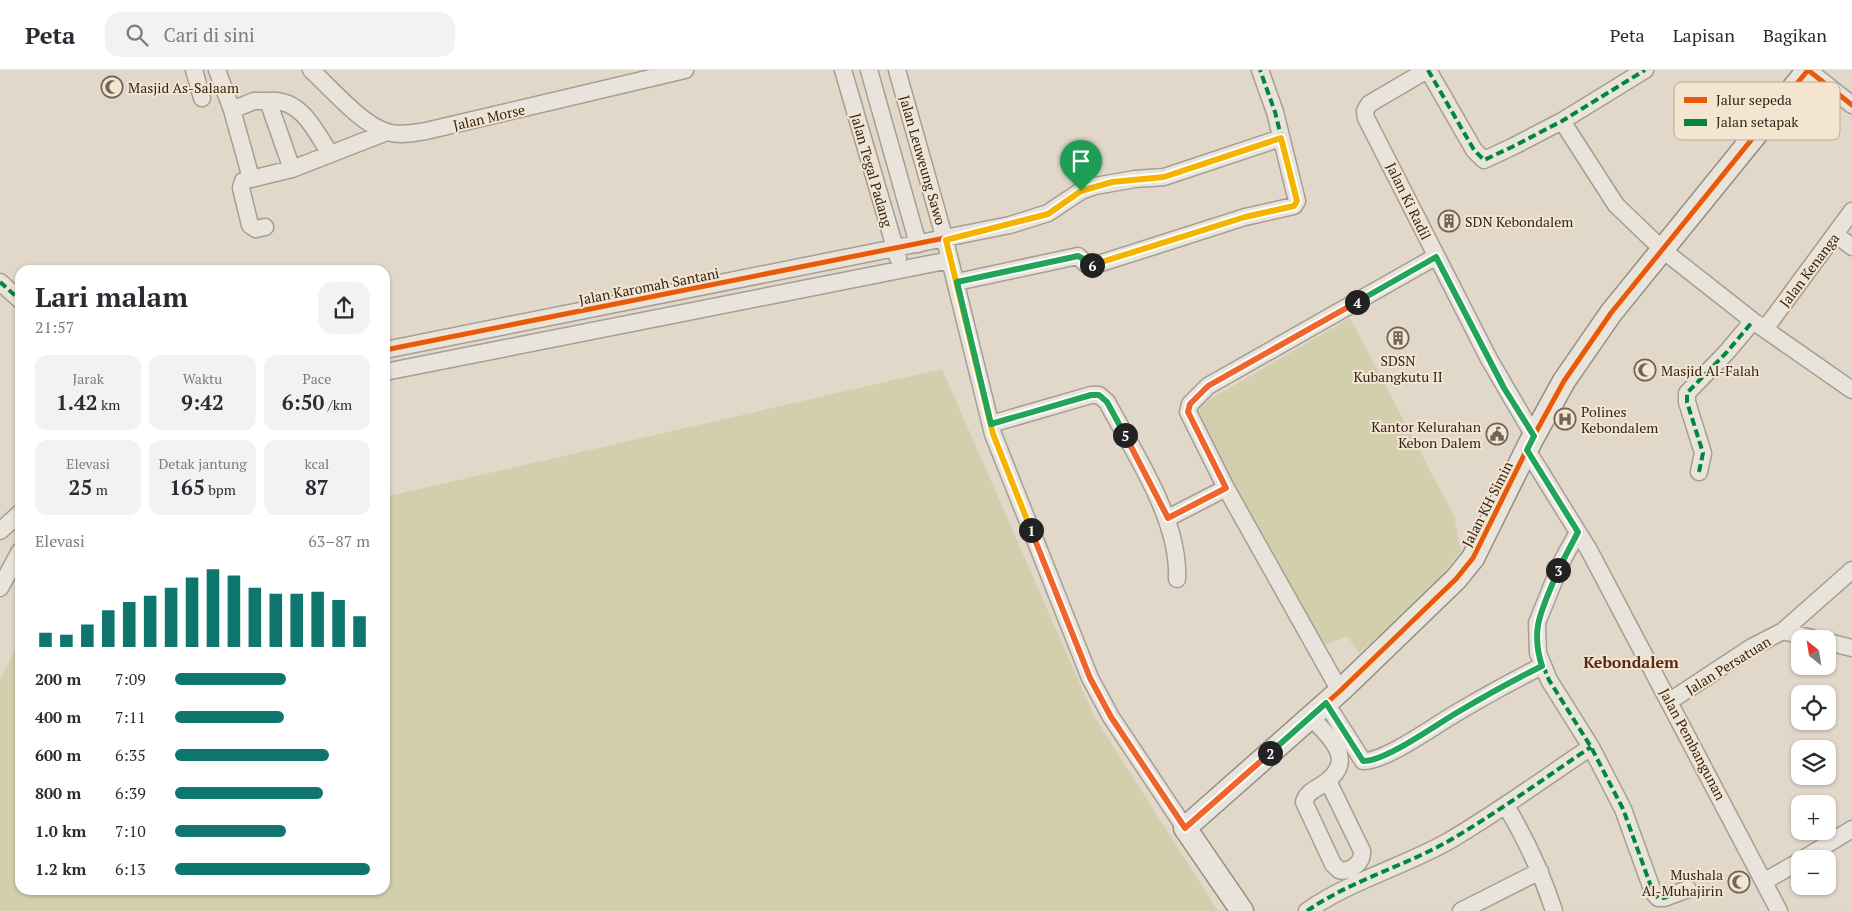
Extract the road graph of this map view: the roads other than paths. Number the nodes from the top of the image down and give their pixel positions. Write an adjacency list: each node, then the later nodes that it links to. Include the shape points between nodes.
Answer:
1 (194, 70): 15 (street)
2 (217, 70): 18 (street)
3 (311, 70): 20 (street, Jalan Morse, via 360,115)
4 (685, 70): 20 (street, Jalan Morse, via 426,131)
5 (843, 70): 32 (street, Jalan Tegal Padang)
6 (869, 70): 30 (street, Jalan Tegal Padang)
7 (897, 70): 29 (street, Jalan Leuweung Sawo)
8 (1260, 70): 21 (street)
9 (1427, 70): 19 (street, via 1480,158 1487,160); 34 (street, Jalan Ki Radil, via 1376,98 1369,104 1366,118)
10 (1645, 70): 19 (street)
11 (1808, 70): 12 (street, Jalan KH Simin); 13 (street)
12 (1798, 82)
13 (1823, 82)
14 (1840, 95): 17 (street)
15 (202, 98)
16 (268, 101): 18 (street, via 254,101); 23 (street, via 279,100 306,116); 24 (street)
17 (1852, 105)
18 (232, 110): 25 (street)
19 (1562, 120): 33 (street, via 1616,204)
20 (387, 132): 23 (street)
21 (1281, 138): 29 (street, Jalan Karomah Santani, via 1164,177 1096,186 1081,191 1048,214); 38 (street, via 1297,201 1294,206 1245,217 1094,265 1087,265 1078,256)
22 (1752, 140): 33 (street, Jalan KH Simin)
23 (330, 154): 24 (street)
24 (292, 169): 25 (street)
25 (251, 178): 27 (street, via 243,181 240,188 250,225 256,229)
26 (1852, 211): 28 (street, Jalan Kenanga)
27 (265, 228)
28 (1835, 234): 31 (street); 42 (street, Jalan Kenanga)
29 (946, 240): 30 (street, Jalan Karomah Santani); 35 (street, Jalan Leuweung Sawo)
30 (918, 244): 32 (street, Jalan Karomah Santani)
31 (1852, 247)
32 (895, 249): 36 (street, Jalan Tegal Padang); 40 (street, Jalan Karomah Santani)
33 (1664, 251): 42 (street); 47 (street, Jalan KH Simin, via 1611,313 1564,382)
34 (1436, 257): 47 (street, Jalan Ki Radil); 49 (street, via 1198,393 1188,412)
35 (950, 260): 36 (street); 38 (street, Jalan Leuweung Sawo)
36 (902, 270): 41 (street)
37 (0, 282): 39 (street)
38 (957, 282): 46 (street, Jalan Leuweung Sawo)
39 (15, 296)
40 (618, 303): 41 (street); 43 (street, Jalan Karomah Santani)
41 (621, 325): 44 (street)
42 (1759, 325): 45 (street); 48 (street, Jalan Kenanga, via 1687,392 1687,402 1703,453)
43 (390, 349)
44 (390, 371)
45 (1852, 390)
46 (991, 424): 51 (street, via 1099,395 1107,402); 68 (street, Jalan Leuweung Sawo, via 1090,678 1111,717)
47 (1530, 443): 53 (street, Jalan Pembangunan); 64 (street, Jalan KH Simin, via 1467,565)
48 (1699, 472)
49 (1226, 488): 51 (street); 64 (street)
50 (15, 518): 52 (street)
51 (1168, 518): 56 (street, via 1176,555)
52 (0, 531)
53 (1578, 532): 62 (street, via 1562,561 1537,623 1536,641); 63 (street, Jalan Pembangunan)
54 (15, 560): 57 (street)
55 (1852, 570): 58 (street)
56 (1177, 579)
57 (0, 588)
58 (1783, 631): 59 (street, Jalan Persatuan); 63 (street, Jalan Persatuan, via 1752,647)
59 (1791, 633)
60 (1836, 644): 61 (street)
61 (1852, 648)
62 (1542, 666): 64 (street, via 1370,762 1363,761); 65 (street)
63 (1670, 701): 73 (street, Jalan Pembangunan)
64 (1325, 704): 66 (street, via 1341,755 1338,767); 68 (street, Jalan KH Simin)
65 (1590, 747): 67 (street); 74 (street, via 1623,809 1653,892 1658,898 1664,898)
66 (1328, 781): 66 (street, via 1311,792 1304,802 1333,864 1344,871 1362,860 1362,851)
67 (1506, 806): 72 (street); 75 (street)
68 (1185, 828): 76 (street)
69 (1852, 829): 70 (street)
70 (1818, 850)
71 (1791, 866): 73 (street)
72 (1540, 872): 78 (street); 79 (street)
73 (1765, 881): 80 (street, Jalan Pembangunan)
74 (1688, 889)
75 (1332, 904): 77 (street)
76 (1242, 911)
77 (1307, 911)
78 (1461, 911)
79 (1554, 911)
80 (1780, 911)

